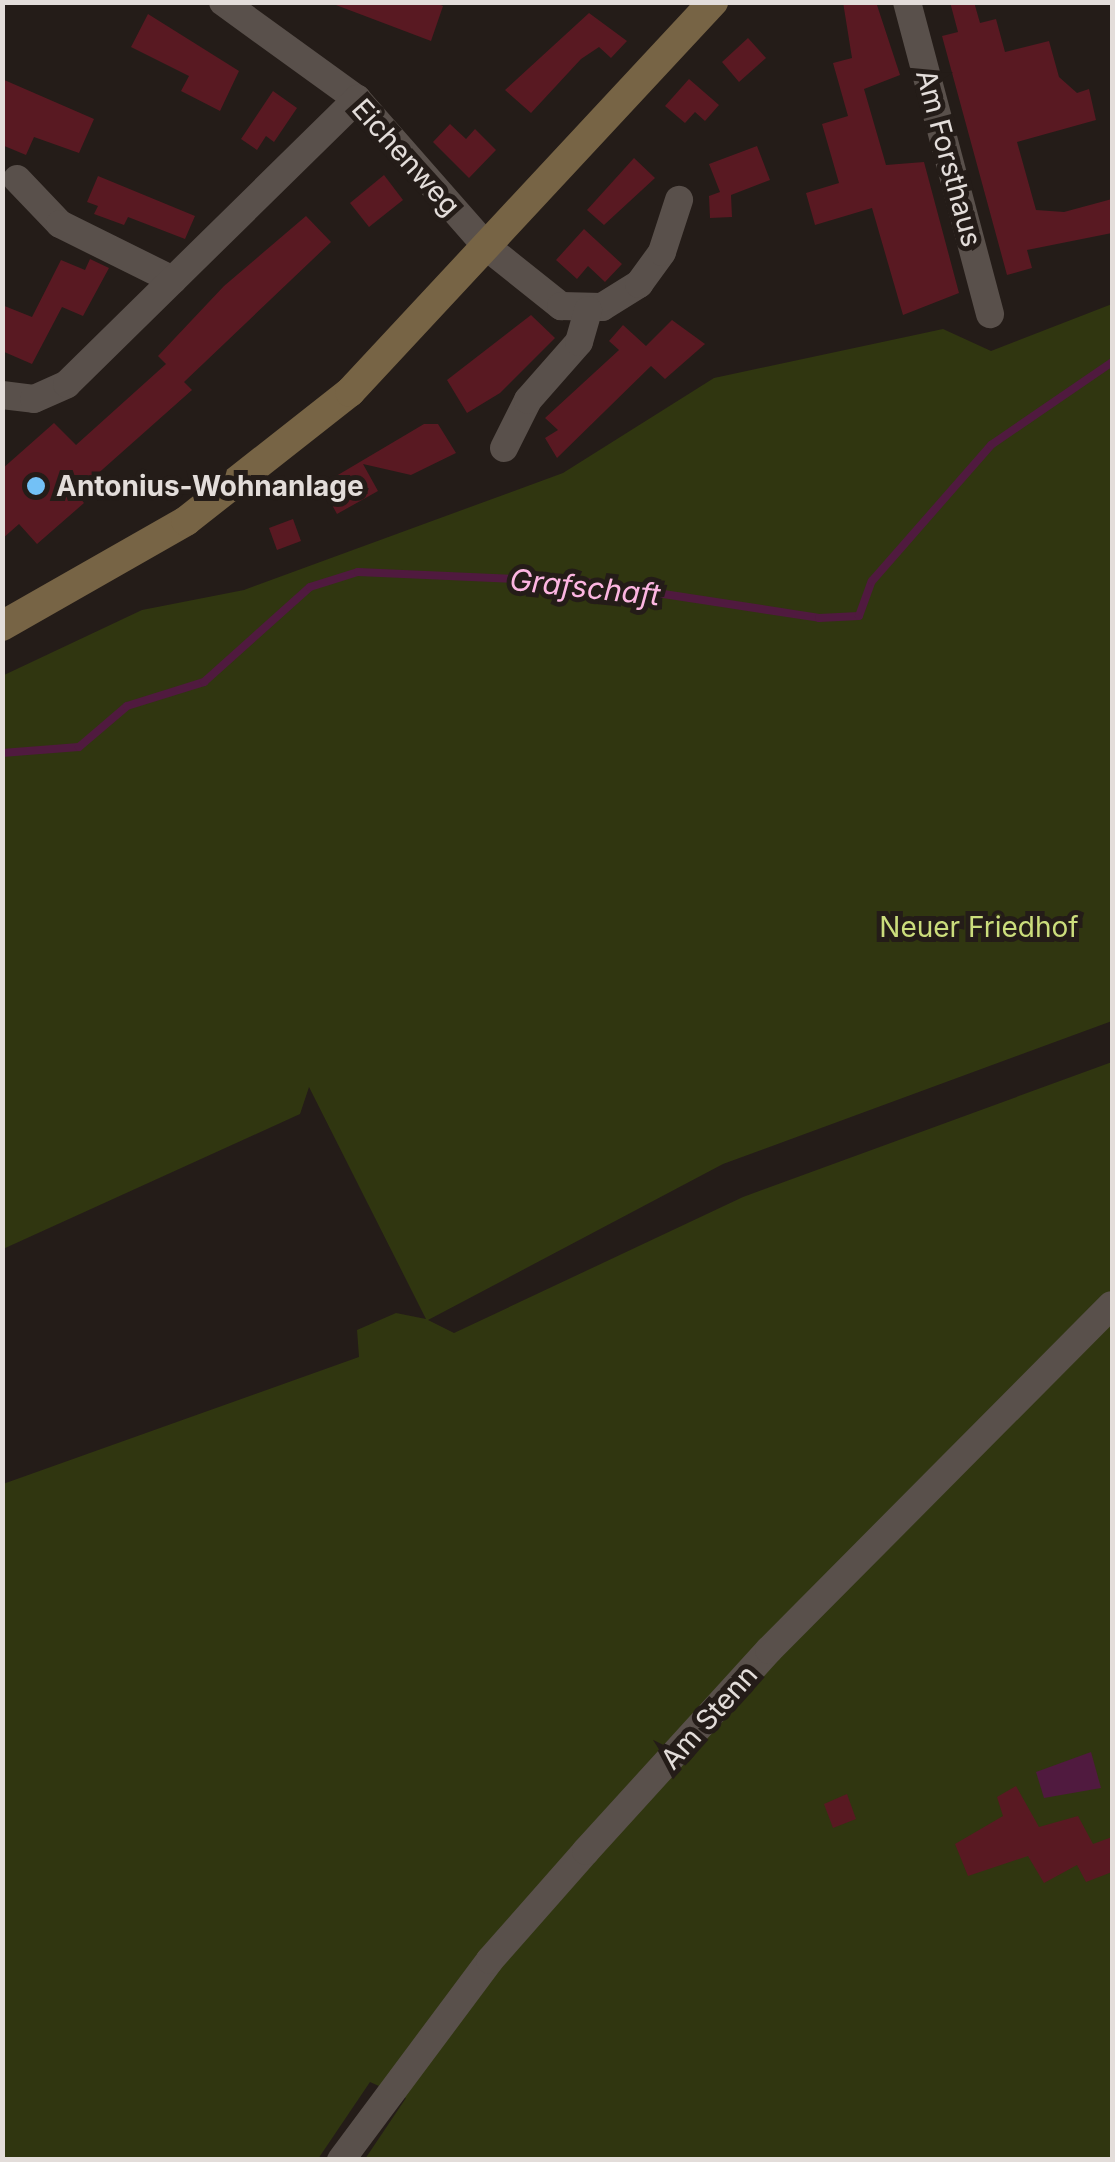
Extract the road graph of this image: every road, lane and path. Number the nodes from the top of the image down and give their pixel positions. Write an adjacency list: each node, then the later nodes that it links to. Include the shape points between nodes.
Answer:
1 (713, 2): 7 (street)
2 (908, 2): 10 (street, Am Forsthaus)
3 (239, 8): 4 (street, Eichenweg)
4 (357, 99): 7 (street, Eichenweg); 8 (street)
5 (17, 179): 8 (street, via 45,214)
6 (680, 200): 9 (street, via 654,267 628,294)
7 (486, 248): 9 (street, Eichenweg, via 548,299); 13 (street, via 350,392 234,487)
8 (174, 280): 11 (street, via 57,391 26,400)
9 (588, 310): 12 (street, via 579,342 528,400)
10 (990, 314)
11 (2, 395)
12 (504, 448)
13 (2, 626)
14 (1112, 1305): 15 (street, Am Stenn, via 770,1650 586,1850 490,1960)
15 (341, 2160)

